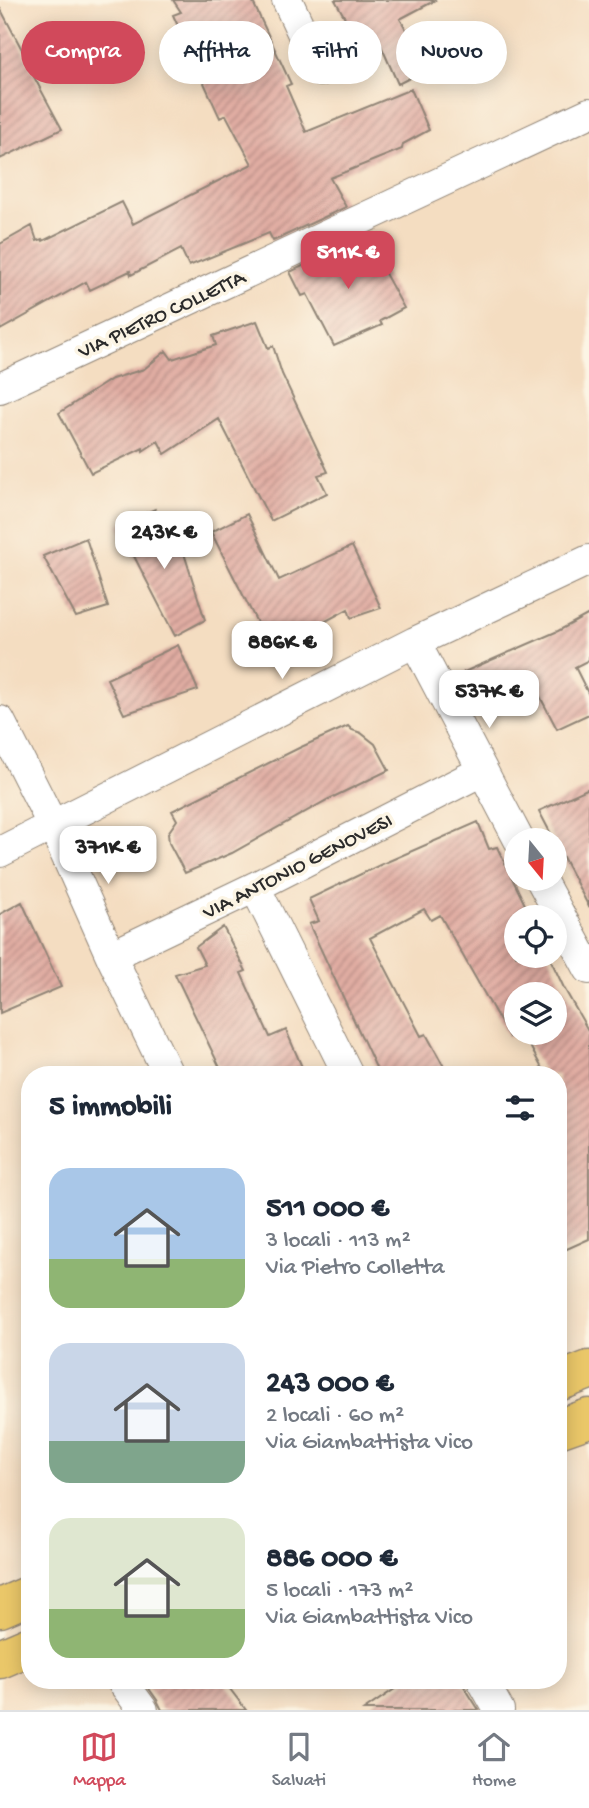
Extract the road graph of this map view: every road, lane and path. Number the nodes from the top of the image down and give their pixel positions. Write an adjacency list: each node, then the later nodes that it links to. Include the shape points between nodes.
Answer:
1 (286, 0): 2 (street)
2 (296, 21)
3 (589, 113): 4 (street, VIA PIETRO COLLETTA)
4 (0, 388)
5 (589, 560): 6 (street)
6 (415, 642): 8 (street); 9 (street)
7 (0, 721): 9 (street)
8 (482, 771): 10 (street); 12 (street, VIA ANTONIO GENOVESI)
9 (53, 826): 11 (street); 14 (street)
10 (513, 828)
11 (0, 852)
12 (256, 887): 14 (street, VIA ANTONIO GENOVESI); 17 (street)
13 (547, 891): 15 (street)
14 (111, 956): 16 (street)
15 (589, 969)
16 (164, 1066)
17 (344, 1066)
18 (589, 1370): 19 (highway)
19 (567, 1379)
20 (589, 1418): 21 (highway)
21 (567, 1426)
22 (21, 1599): 23 (highway)
23 (0, 1608)
24 (21, 1650): 25 (highway)
25 (0, 1659)
26 (128, 1689): 28 (street)
27 (487, 1689): 29 (street)
28 (143, 1710)
29 (499, 1710)

